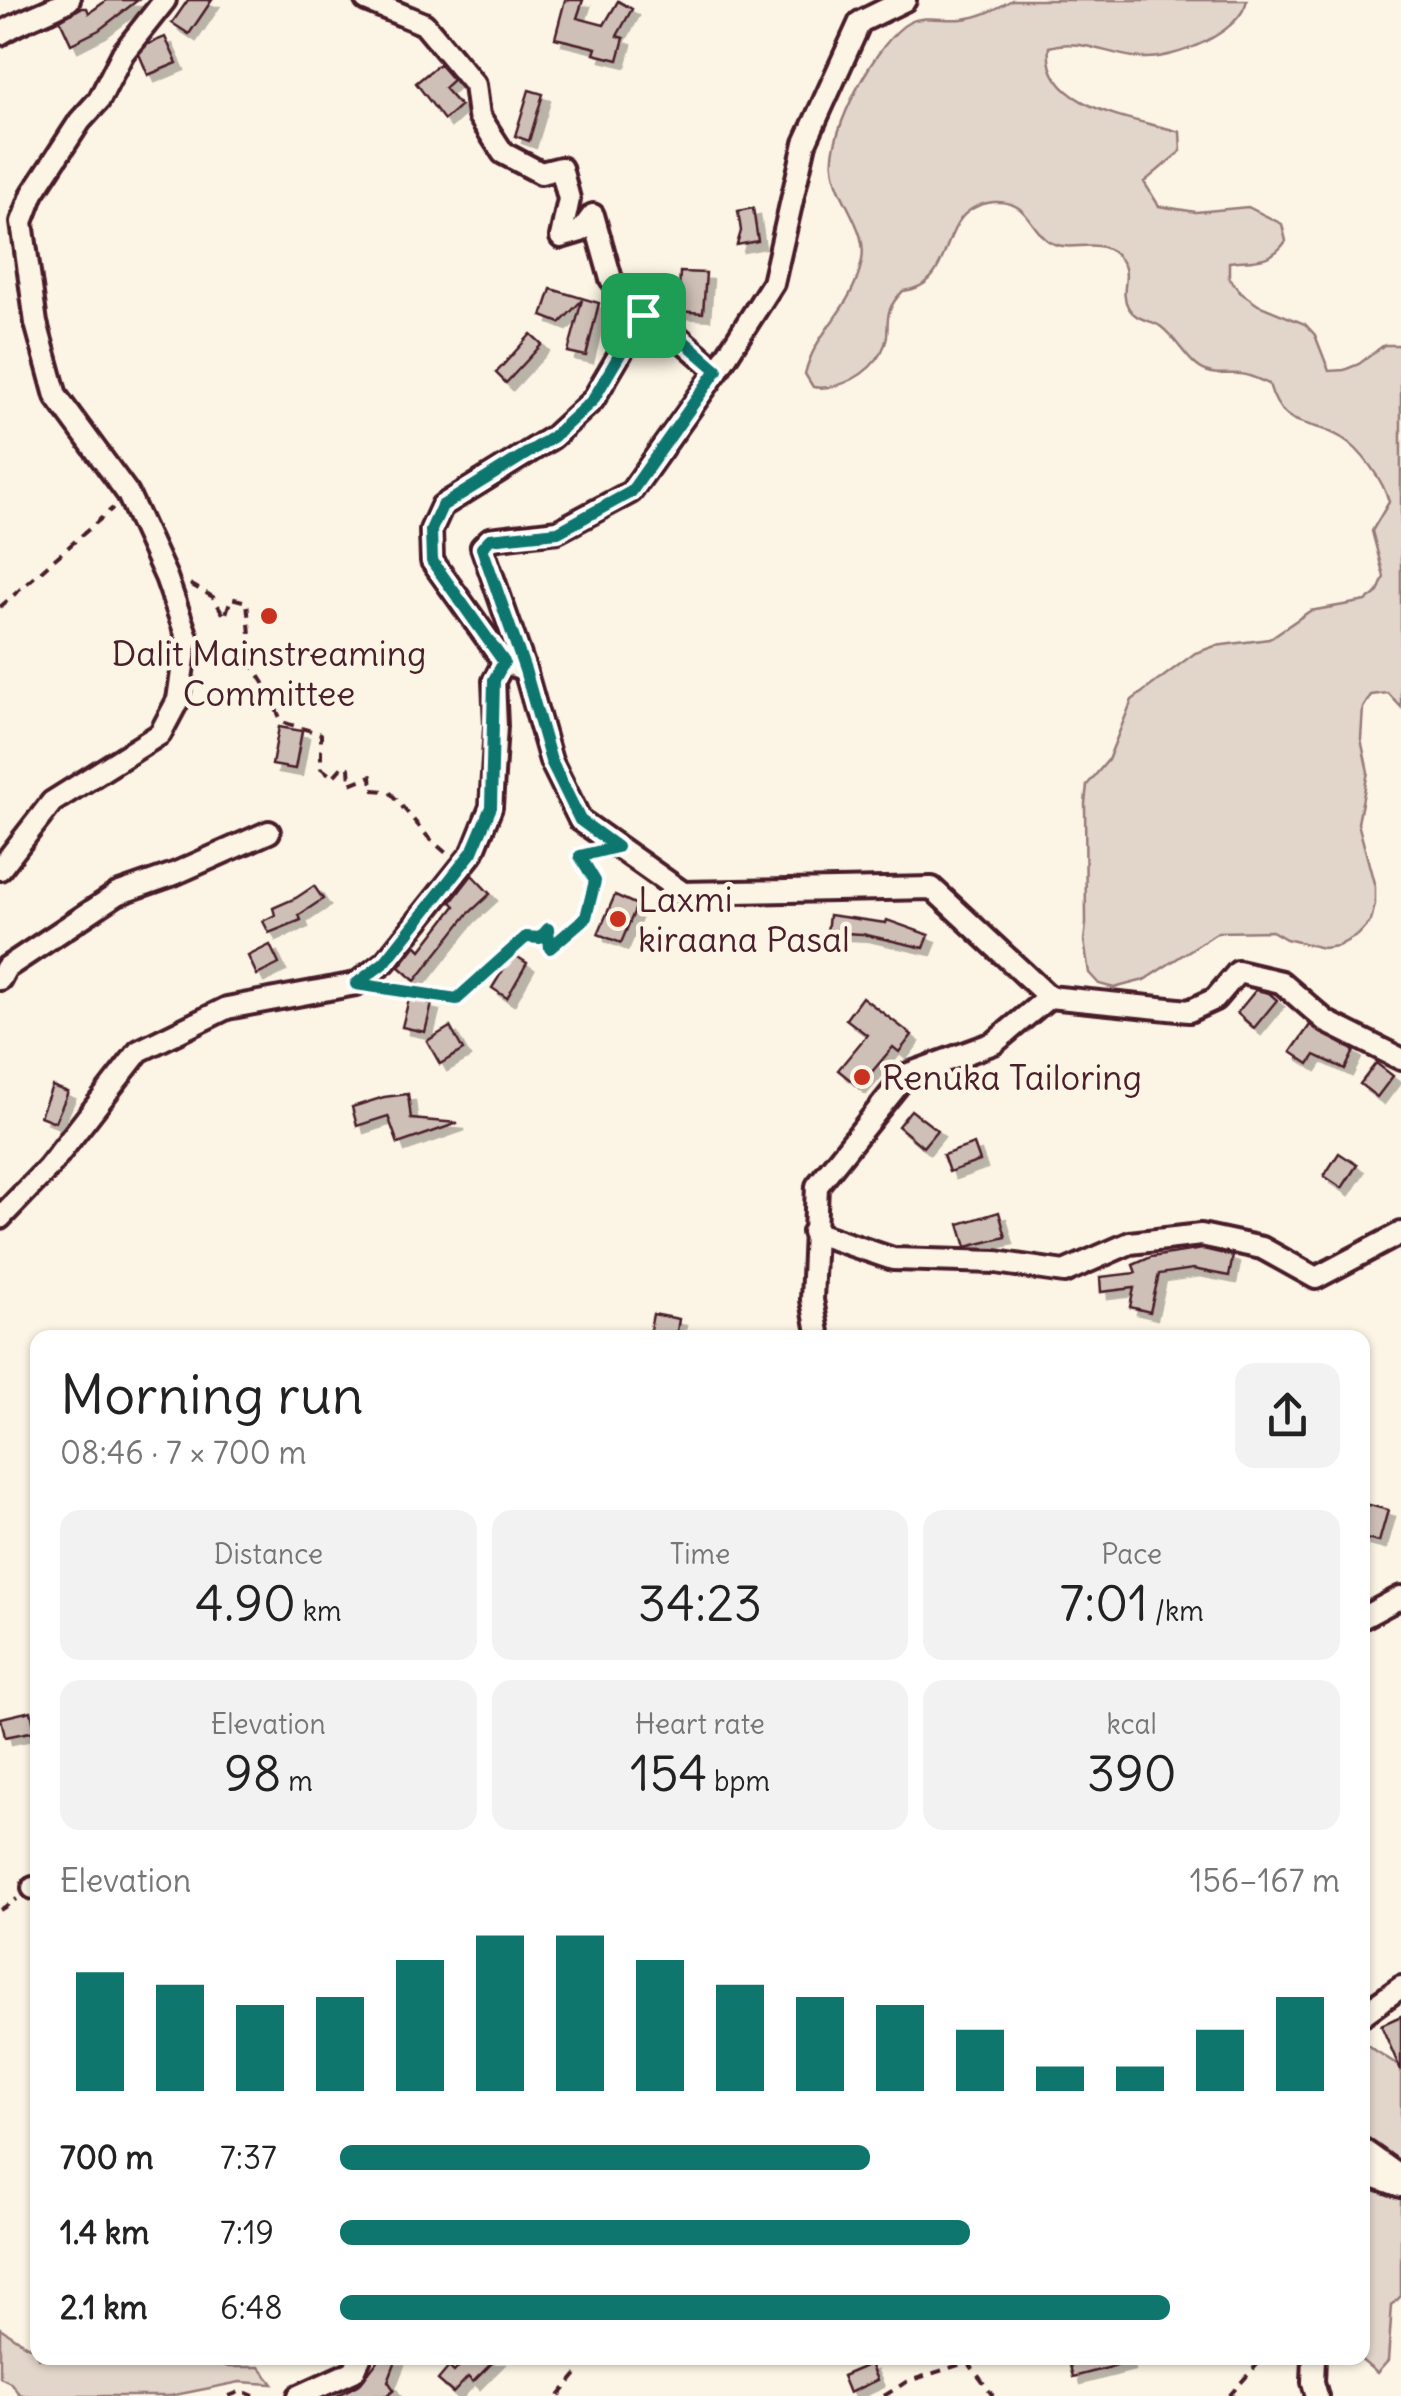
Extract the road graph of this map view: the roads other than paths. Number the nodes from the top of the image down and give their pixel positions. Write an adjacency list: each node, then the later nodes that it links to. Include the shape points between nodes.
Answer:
1 (70, 0): 5 (street)
2 (165, 0): 11 (street, via 123,52 99,100 33,193 22,222 36,323 56,396 128,494 187,637 178,700 160,734 52,802)
3 (366, 0): 6 (street, via 424,24 474,85 479,116 503,153 541,174 561,168 569,199 560,237 580,230 593,215 610,279)
4 (905, 0): 7 (street, via 860,22 805,143 773,283)
5 (0, 34)
6 (643, 315): 7 (street); 8 (street, via 593,400 553,437 442,506 431,530 432,561)
7 (717, 370): 9 (street, via 631,492 558,532 490,539 482,548)
8 (504, 662): 9 (street); 15 (street, via 494,680 491,807 472,852 385,962 356,984 227,1008 139,1051)
9 (525, 670): 13 (street, via 551,761 580,820 683,893 932,888)
10 (269, 832): 12 (street, via 116,894 6,968)
11 (0, 868)
12 (0, 979)
13 (1049, 997): 14 (street, via 1189,1011 1215,999 1238,972 1281,982 1326,1022); 16 (street, via 994,1042 906,1076 816,1186)
14 (1401, 1059)
15 (0, 1218)
16 (813, 1232): 17 (street, via 892,1259 1064,1272 1130,1243 1200,1235 1262,1248 1316,1278); 18 (street)
17 (1401, 1232)
18 (817, 1330)
19 (1401, 1597): 20 (street)
20 (1370, 1614)
21 (1401, 1987): 22 (street)
22 (1370, 2009)
23 (1370, 2155): 25 (street)
24 (1370, 2175): 26 (street)
25 (1401, 2177)
26 (1401, 2186)
27 (357, 2365): 29 (street)
28 (1314, 2365): 30 (street)
29 (299, 2396)
30 (1318, 2396)

